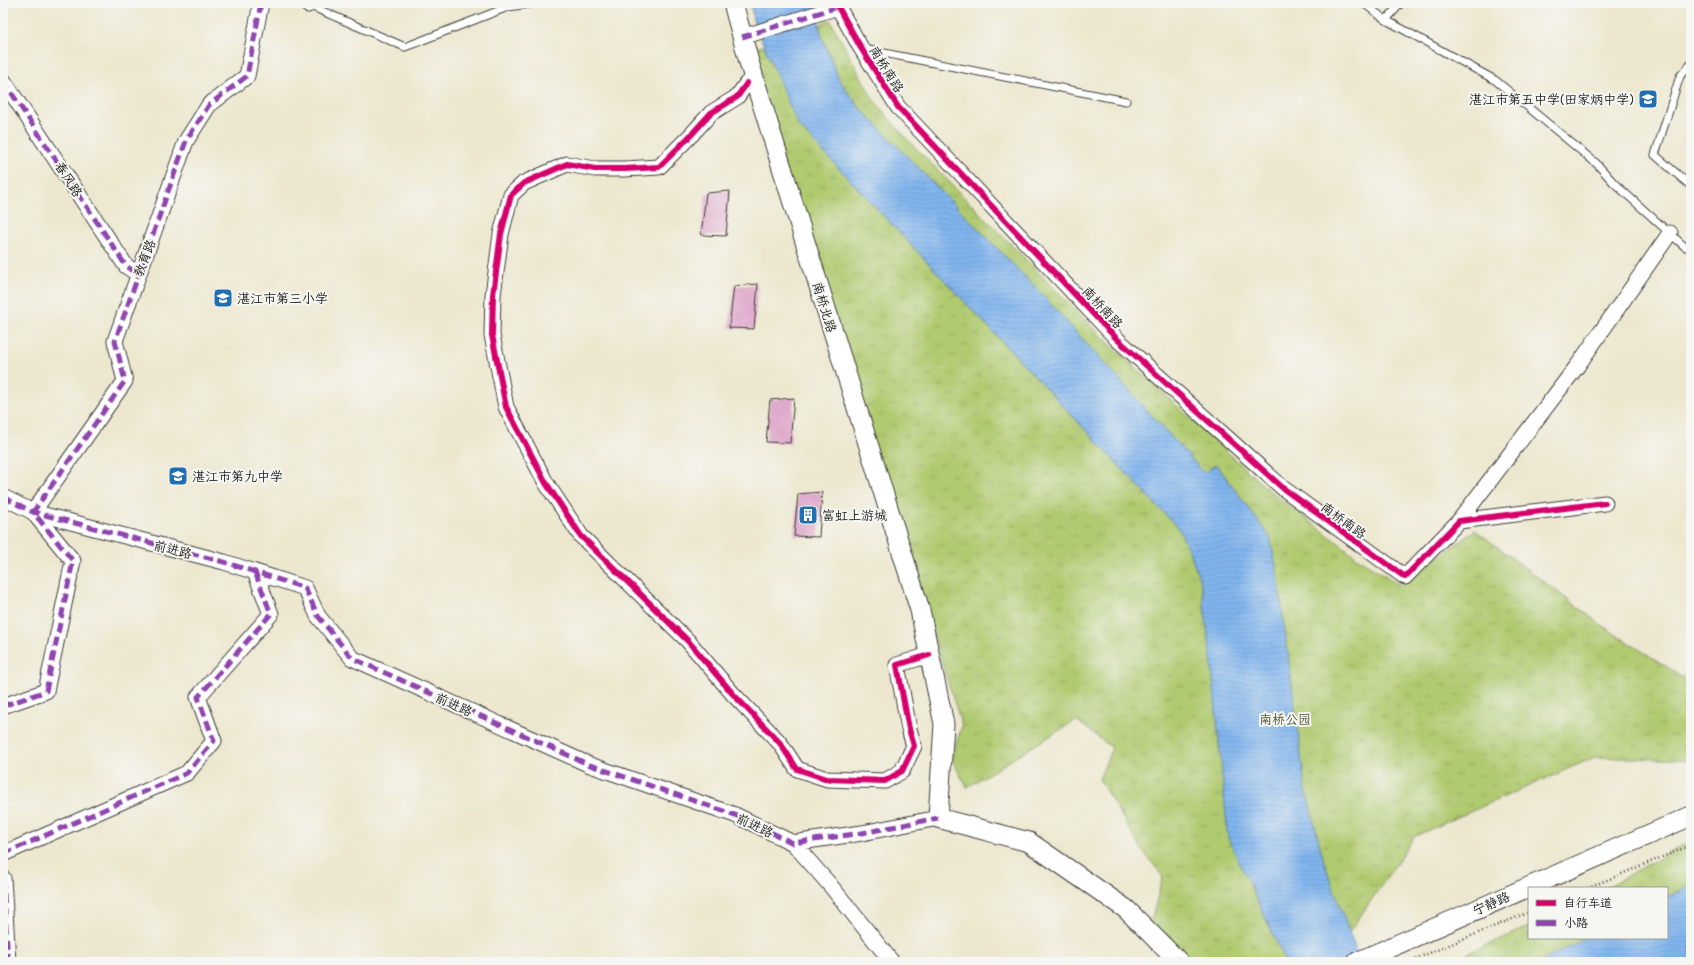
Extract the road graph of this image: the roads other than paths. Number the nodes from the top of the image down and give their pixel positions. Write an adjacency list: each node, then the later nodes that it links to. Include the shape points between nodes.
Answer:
1 (261, 3): 19 (street, 教育路, via 247,76 209,105 186,141)
2 (536, 3): 6 (lane, via 508,7 405,47)
3 (733, 3): 9 (street, 南桥北路)
4 (1363, 3): 8 (lane)
5 (1401, 3): 8 (lane)
6 (307, 4)
7 (838, 5): 9 (street); 10 (street, 南桥南路)
8 (1386, 20): 17 (lane, via 1495,80 1597,164 1614,183)
9 (742, 37): 11 (street, 南桥北路)
10 (862, 48): 15 (lane); 23 (street, 南桥南路, via 898,107 1117,339 1284,490 1405,577)
11 (749, 62): 14 (lane); 25 (street, 南桥北路, via 920,610)
12 (1691, 64): 16 (lane, via 1680,76 1655,155)
13 (3, 80): 19 (street, 春风路, via 126,266)
14 (747, 83): 25 (street, via 736,97 710,113 658,167 595,169 567,164 524,183 511,194 501,234 492,301 492,335 506,407 546,483 581,536 688,641 733,694 780,743 797,769 827,778 885,781 902,771 914,746 897,665)
15 (1126, 101)
16 (1691, 186)
17 (1670, 233): 18 (lane); 23 (street, via 1578,365)
18 (1691, 249)
19 (138, 274): 22 (street, 教育路, via 115,341 125,381)
20 (3, 497): 22 (street, 前进路)
21 (1605, 503): 23 (street)
22 (33, 512): 24 (street, 前进路); 26 (street, via 73,561 46,691)
23 (1459, 521)
24 (255, 572): 29 (street, 前进路, via 305,588 318,616 352,658 590,765 735,815); 30 (street, via 270,614 198,697 214,741 187,774)
25 (929, 655): 28 (street, 南桥北路, via 944,724)
26 (3, 706)
27 (1691, 816): 33 (street, 宁静路)
28 (938, 818): 29 (street); 36 (street, via 1029,842 1126,909)
29 (793, 843): 35 (street)
30 (3, 854)
31 (3, 878): 34 (street)
32 (1528, 887): 37 (street, 宁静路)
33 (1529, 887)
34 (8, 962)
35 (892, 962)
36 (1179, 962)
37 (1357, 962)

